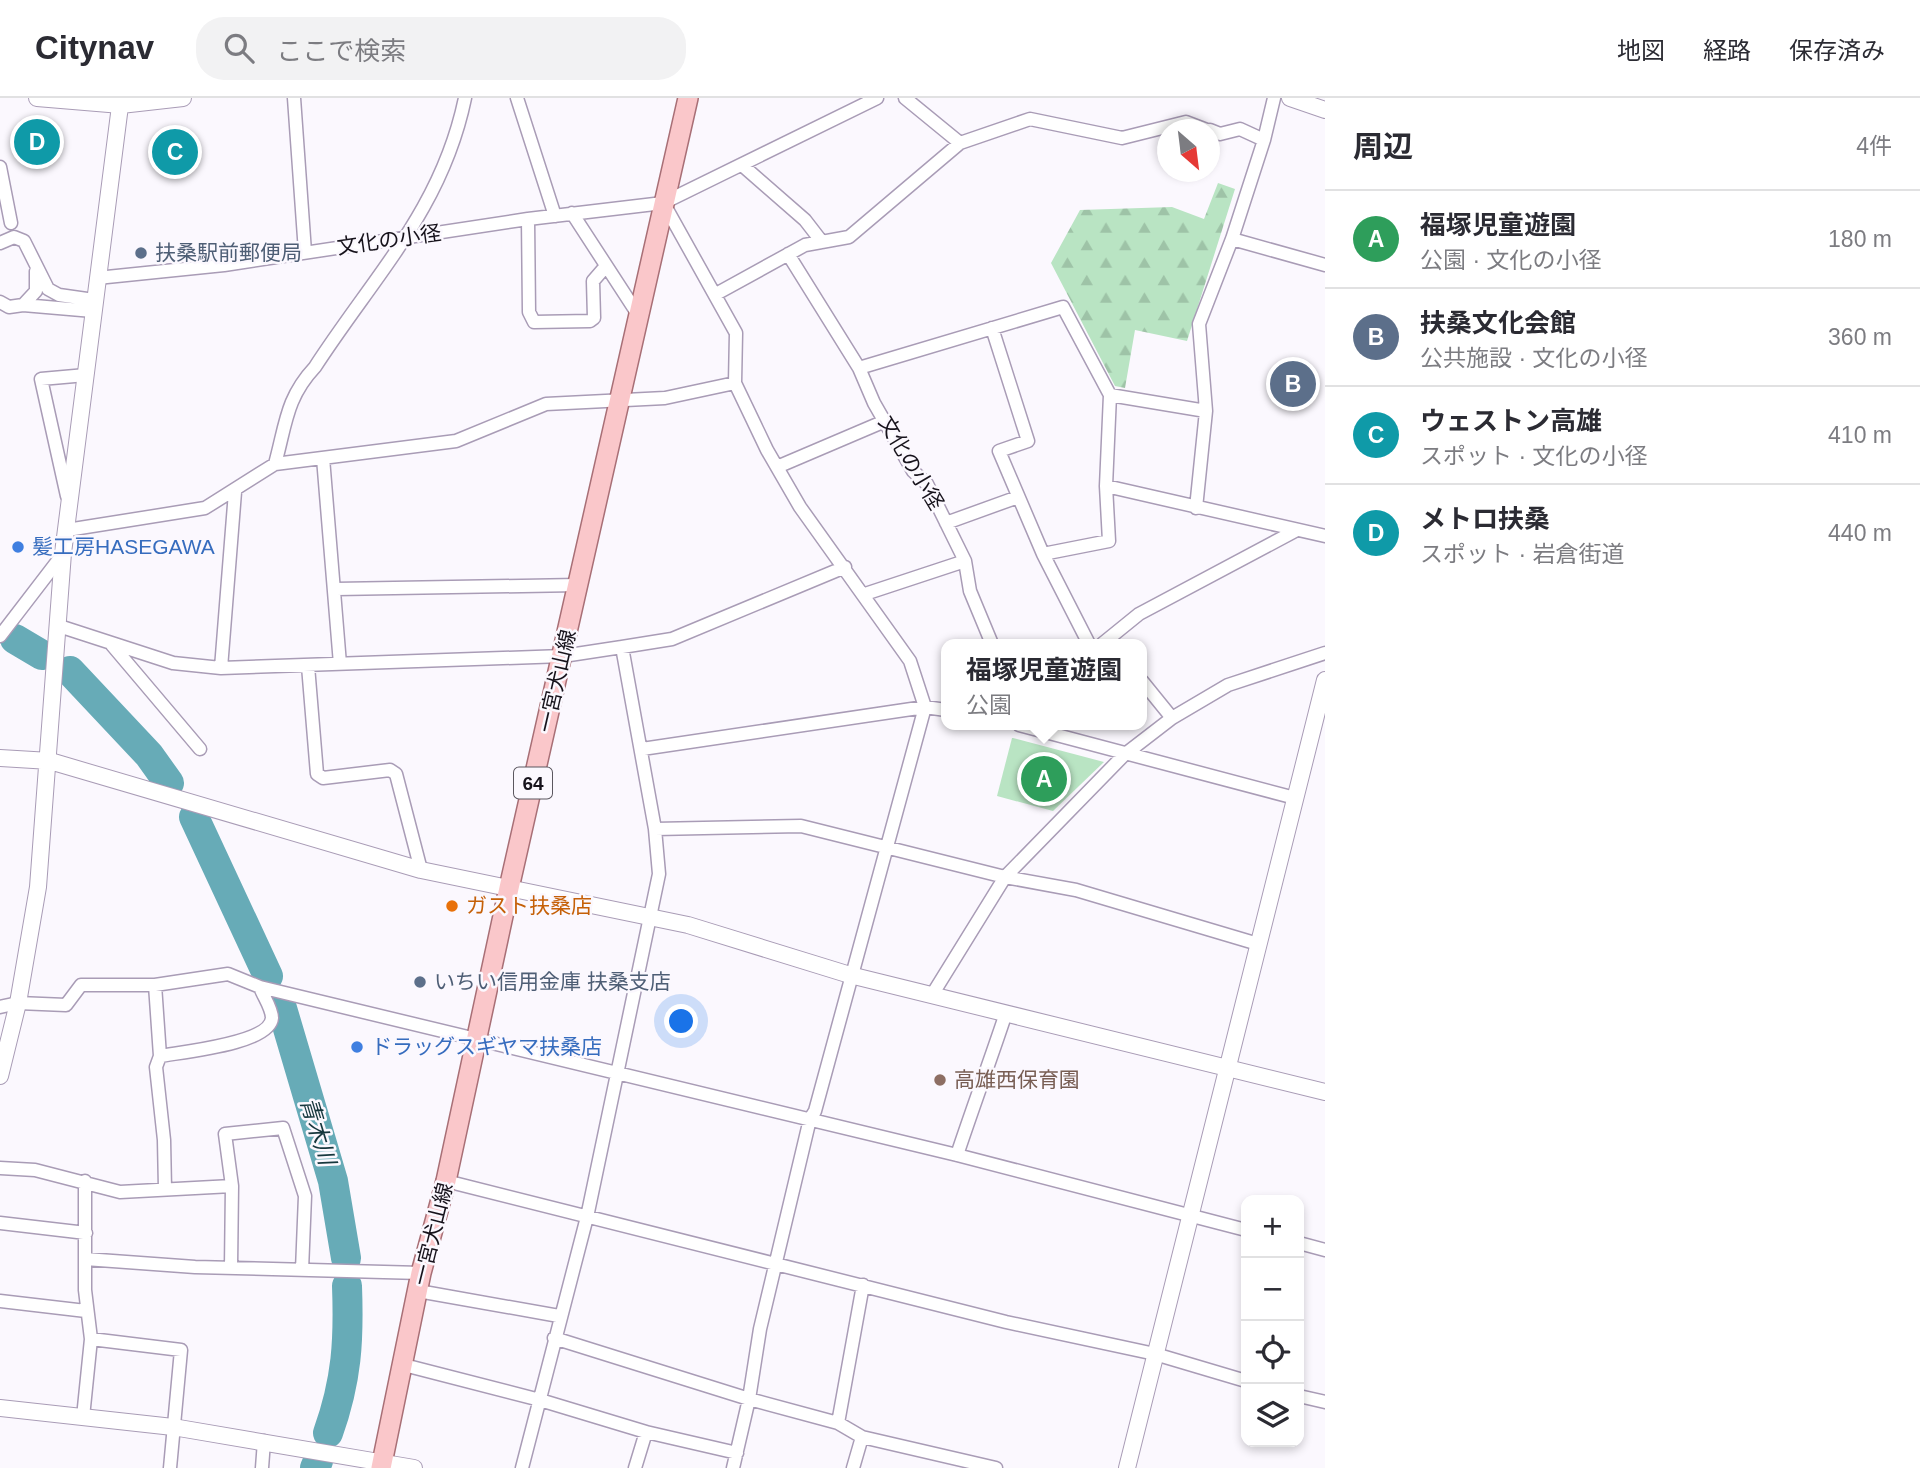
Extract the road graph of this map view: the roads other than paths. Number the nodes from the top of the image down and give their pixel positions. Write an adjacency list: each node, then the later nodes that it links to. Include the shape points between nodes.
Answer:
1 (37, 98): 11 (street)
2 (183, 98): 11 (street)
3 (294, 98): 28 (street)
4 (465, 98): 24 (street, via 447,160)
5 (517, 98): 21 (street)
6 (688, 98): 19 (main road, 一宮犬山線 / 64)
7 (877, 98): 17 (street, 文化の小径)
8 (905, 98): 16 (street)
9 (1274, 98): 15 (street)
10 (1290, 98): 12 (street)
11 (121, 102): 33 (street)
12 (1325, 110)
13 (1157, 129): 16 (street, via 1122,138 1030,119)
14 (1220, 134): 15 (street, via 1240,130)
15 (1264, 140): 25 (street)
16 (960, 143): 26 (street, via 849,237)
17 (742, 165): 19 (street, 文化の小径); 26 (street, via 805,220)
18 (0, 167): 23 (street)
19 (663, 203): 20 (street, 文化の小径); 34 (street); 38 (main road, 一宮犬山線 / 64)
20 (572, 214): 21 (street, 文化の小径); 32 (street)
21 (555, 216): 22 (street, 文化の小径)
22 (528, 219): 24 (street, 文化の小径); 32 (street, via 529,312 534,322 590,321 594,317 593,281)
23 (11, 223)
24 (408, 237): 28 (street, 文化の小径); 48 (street, via 299,385 288,407)
25 (1232, 239): 31 (street); 45 (street, via 1199,324)
26 (822, 242): 29 (street)
27 (0, 243): 30 (street, via 20,238 28,245)
28 (305, 251): 33 (street, 文化の小径)
29 (788, 254): 34 (street); 40 (street, 文化の小径)
30 (34, 264): 36 (street, via 36,291); 37 (street, via 51,291)
31 (1325, 265)
32 (606, 266): 38 (street)
33 (97, 278): 37 (street)
34 (716, 294): 42 (street, via 736,333)
35 (0, 302): 36 (street, via 9,307)
36 (23, 305): 37 (street)
37 (93, 305): 41 (street)
38 (639, 316): 44 (main road, 一宮犬山線 / 64)
39 (992, 328): 40 (street); 43 (street, via 1063,307); 52 (street, via 1028,442 999,451)
40 (859, 368): 46 (street, 文化の小径)
41 (86, 374): 53 (street); 53 (street, via 41,379)
42 (735, 383): 44 (street, via 665,398); 49 (street)
43 (1110, 396): 45 (street); 50 (street)
44 (620, 400): 47 (street, via 546,404 456,440); 63 (main road, 一宮犬山線 / 64)
45 (1206, 411): 54 (street)
46 (885, 421): 49 (street); 55 (street, 文化の小径, via 913,471 927,484)
47 (323, 458): 48 (street); 64 (street)
48 (275, 464): 51 (street)
49 (777, 467): 62 (street, via 800,507)
50 (1105, 486): 54 (street); 60 (street, via 1109,541)
51 (235, 492): 56 (street, via 205,508); 77 (street)
52 (1018, 497): 55 (street); 60 (street)
53 (69, 503): 56 (street)
54 (1196, 508): 57 (street)
55 (946, 523): 61 (street, 文化の小径)
56 (67, 530): 59 (street)
57 (1297, 530): 58 (street); 70 (street, via 1139,614)
58 (1325, 536)
59 (63, 553): 66 (street); 67 (street)
60 (1043, 554): 69 (street)
61 (965, 561): 65 (street); 68 (street, 文化の小径, via 970,592)
62 (845, 566): 65 (street); 72 (street, via 673,639)
63 (578, 585): 64 (street); 74 (main road, 一宮犬山線 / 64)
64 (335, 589): 75 (street)
65 (865, 594): 80 (street, via 911,661)
66 (59, 626): 71 (street); 88 (street)
67 (0, 636)
68 (990, 639)
69 (1086, 639)
70 (1111, 639)
71 (111, 644): 77 (street, via 173,663); 84 (street)
72 (622, 647): 74 (street); 85 (street)
73 (1325, 653): 82 (street, via 1228,685)
74 (563, 656): 75 (street); 94 (main road, 一宮犬山線 / 64)
75 (341, 664): 76 (street)
76 (308, 666): 77 (street); 92 (street, via 317,774 323,778 390,770 396,774)
77 (221, 668)
78 (1325, 680): 89 (street)
79 (1147, 687): 82 (street)
80 (925, 707): 81 (street); 85 (street); 91 (street)
81 (941, 709)
82 (1172, 718): 86 (street)
83 (1036, 730): 86 (street)
84 (200, 749)
85 (642, 749): 90 (street)
86 (1124, 755): 89 (street); 93 (street)
87 (0, 758): 88 (street)
88 (50, 761): 92 (street); 101 (street, via 38,887)
89 (1295, 798): 96 (street)
90 (655, 829): 91 (street, via 801,826); 95 (street, via 659,874)
91 (887, 848): 93 (street); 97 (street)
92 (421, 870): 94 (street)
93 (1005, 877): 96 (street, via 1076,890); 100 (street)
94 (509, 888): 95 (street); 104 (main road, 一宮犬山線 / 64)
95 (649, 919): 97 (street, via 688,925); 107 (street)
96 (1258, 943): 106 (street)
97 (850, 975): 100 (street); 110 (street)
98 (155, 985): 99 (street, via 229,974); 101 (street, via 81,985 66,1005); 105 (street)
99 (260, 987): 104 (street); 105 (street, via 272,1017 260,1031 220,1046)
100 (932, 995): 103 (street)
101 (18, 1003): 102 (street); 108 (street)
102 (0, 1007)
103 (1006, 1013): 106 (street); 111 (street)
104 (477, 1040): 107 (street); 114 (main road, 一宮犬山線 / 64)
105 (160, 1056): 116 (street, via 156,1068)
106 (1228, 1067): 109 (street); 117 (street)
107 (617, 1073): 110 (street); 118 (street)
108 (0, 1076)
109 (1325, 1092)
110 (810, 1119): 111 (street); 125 (street)
111 (957, 1155): 117 (street)
112 (0, 1168): 113 (street)
113 (85, 1181): 116 (street, via 120,1192); 121 (street)
114 (446, 1181): 118 (street); 128 (main road, 一宮犬山線 / 64)
115 (232, 1186): 116 (street); 126 (street); 127 (street, via 225,1134 283,1128 305,1196)
116 (165, 1189)
117 (1190, 1214): 120 (street); 135 (street)
118 (587, 1217): 125 (street); 132 (street)
119 (0, 1223): 121 (street)
120 (1241, 1229)
121 (86, 1233): 124 (street)
122 (1304, 1244): 123 (street)
123 (1325, 1250)
124 (86, 1259): 126 (street); 131 (street)
125 (775, 1264): 129 (street); 139 (street)
126 (231, 1267): 127 (street)
127 (302, 1270): 128 (street)
128 (419, 1282): 132 (street); 136 (main road, 一宮犬山線 / 64)
129 (863, 1285): 135 (street); 144 (street)
130 (0, 1301): 131 (street)
131 (86, 1311): 134 (street)
132 (559, 1316): 133 (street)
133 (554, 1338): 139 (street); 140 (street)
134 (91, 1339): 143 (street); 145 (street, via 181,1350)
135 (1155, 1354): 137 (street); 159 (street)
136 (404, 1365): 140 (street); 150 (main road, 一宮犬山線 / 64)
137 (1241, 1380)
138 (1304, 1397): 141 (street)
139 (749, 1399): 144 (street); 149 (street)
140 (540, 1400): 146 (street); 154 (street)
141 (1325, 1402)
142 (0, 1408): 143 (street)
143 (83, 1417): 145 (street)
144 (838, 1423): 147 (street)
145 (173, 1427): 148 (street); 151 (street)
146 (646, 1432): 149 (street); 155 (street)
147 (862, 1437): 157 (street); 158 (street)
148 (264, 1441): 150 (street); 152 (street)
149 (737, 1453): 156 (street)
150 (382, 1464): 153 (street)
151 (170, 1468)
152 (262, 1468)
153 (414, 1468)
154 (522, 1468)
155 (635, 1468)
156 (733, 1468)
157 (853, 1468)
158 (996, 1468)
159 (1127, 1468)

